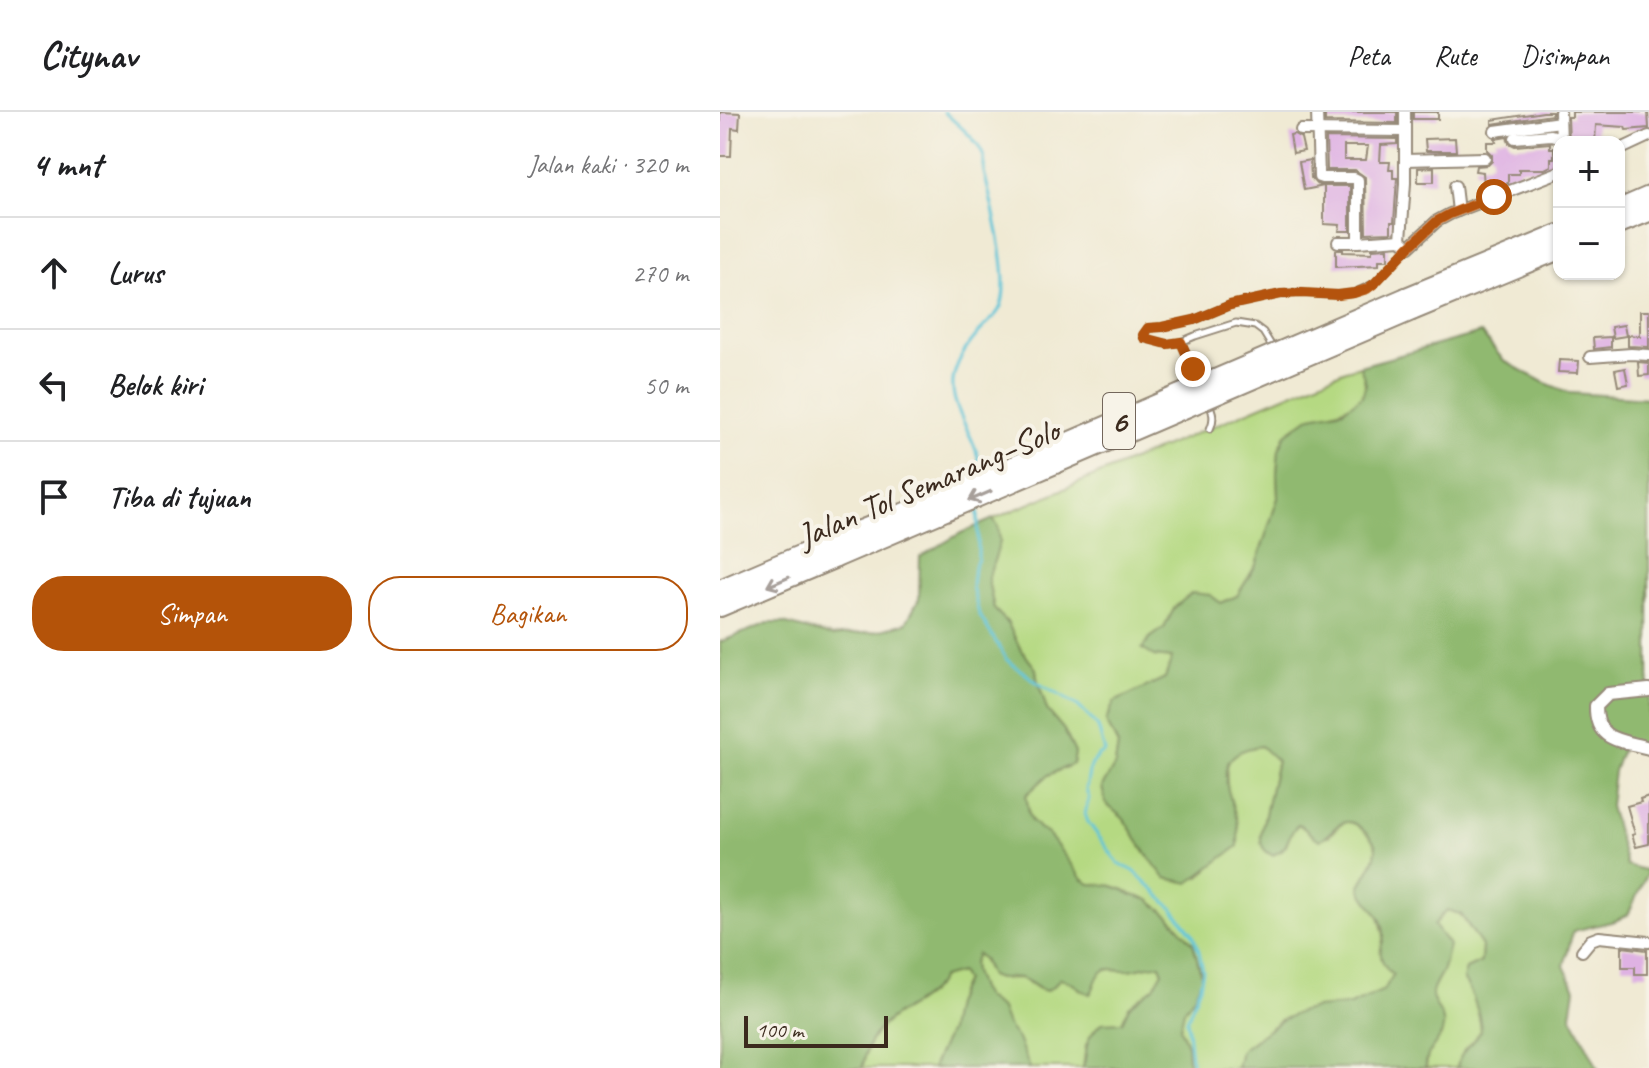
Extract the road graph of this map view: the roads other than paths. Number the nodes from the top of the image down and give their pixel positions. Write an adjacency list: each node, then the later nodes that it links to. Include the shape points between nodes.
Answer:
1 (1317, 112): 5 (street)
2 (1405, 112): 6 (street)
3 (1560, 117): 7 (street)
4 (1301, 130): 5 (street)
5 (1317, 131): 6 (street); 23 (street, via 1320,178 1358,180)
6 (1404, 131): 13 (street)
7 (1495, 131)
8 (1553, 136): 10 (street)
9 (1649, 136): 11 (street)
10 (1515, 138)
11 (1625, 147)
12 (1485, 158): 13 (street)
13 (1405, 160): 24 (street)
14 (1553, 174): 18 (street)
15 (1455, 186): 18 (street)
16 (1649, 196): 17 (highway)
17 (1621, 208)
18 (1458, 211): 24 (street)
19 (1649, 212): 20 (highway)
20 (1625, 222)
21 (1553, 237): 26 (highway, Jalan Tol Semarang–Solo / 6)
22 (1338, 242): 23 (street)
23 (1358, 242): 24 (street)
24 (1405, 243): 27 (lane, via 1367,289 1268,297 1148,328 1143,335 1167,344)
25 (1553, 252): 26 (highway, Jalan Tol Semarang–Solo / 6)
26 (1409, 304): 32 (highway, Jalan Tol Semarang–Solo / 6, bridge)
27 (1181, 342): 28 (lane, via 1236,323 1255,326); 31 (lane, via 1213,411)
28 (1271, 345)
29 (1649, 355): 30 (street)
30 (1590, 357)
31 (1210, 429)
32 (833, 550): 33 (highway, Jalan Tol Semarang–Solo / 6); 34 (highway, Jalan Tol Semarang–Solo / 6, one-way to 34)
33 (720, 589)
34 (720, 607)
35 (1649, 690): 36 (street, via 1608,694 1596,706 1596,721 1607,736)
36 (1649, 748)
37 (1649, 942): 38 (street, via 1599,937)
38 (1582, 951)

